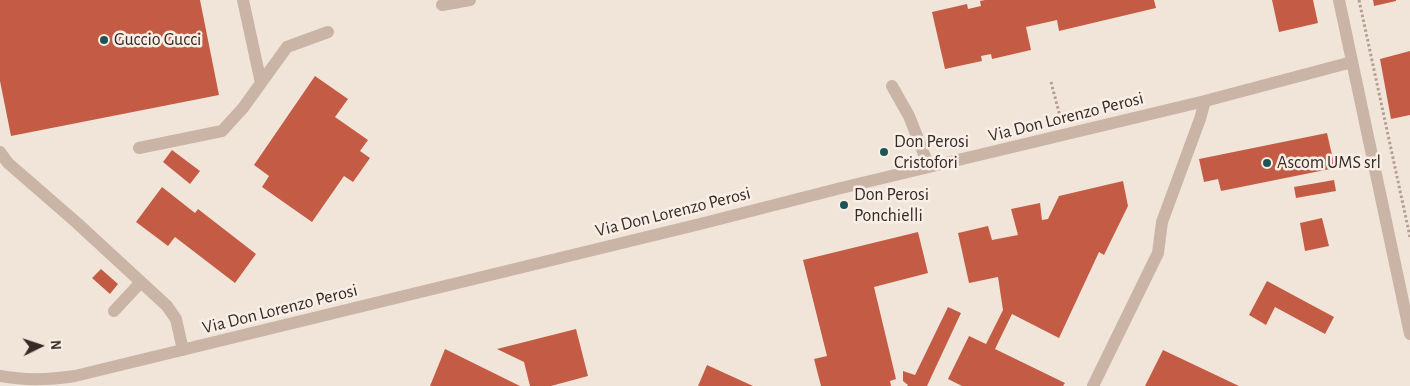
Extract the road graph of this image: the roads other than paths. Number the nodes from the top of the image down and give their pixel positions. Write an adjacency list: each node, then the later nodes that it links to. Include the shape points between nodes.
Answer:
1 (242, 0): 7 (street)
2 (470, 0): 4 (street)
3 (1339, 0): 6 (street)
4 (442, 5)
5 (328, 32): 7 (street, via 287,47)
6 (1352, 62): 9 (street, Via Don Lorenzo Perosi); 16 (street)
7 (261, 83): 10 (street, via 222,131)
8 (892, 86): 13 (street, via 909,116)
9 (1205, 101): 13 (street, Via Don Lorenzo Perosi); 19 (street, via 1162,222 1158,253)
10 (139, 148)
11 (0, 152): 12 (street)
12 (4, 167): 14 (street, via 77,223)
13 (929, 167): 17 (street, Via Don Lorenzo Perosi)
14 (141, 282): 15 (street); 17 (street, via 174,315)
15 (114, 312)
16 (1410, 334)
17 (183, 350): 18 (street, Via Don Lorenzo Perosi, via 57,379 28,380)
18 (0, 376)
19 (1093, 386)

